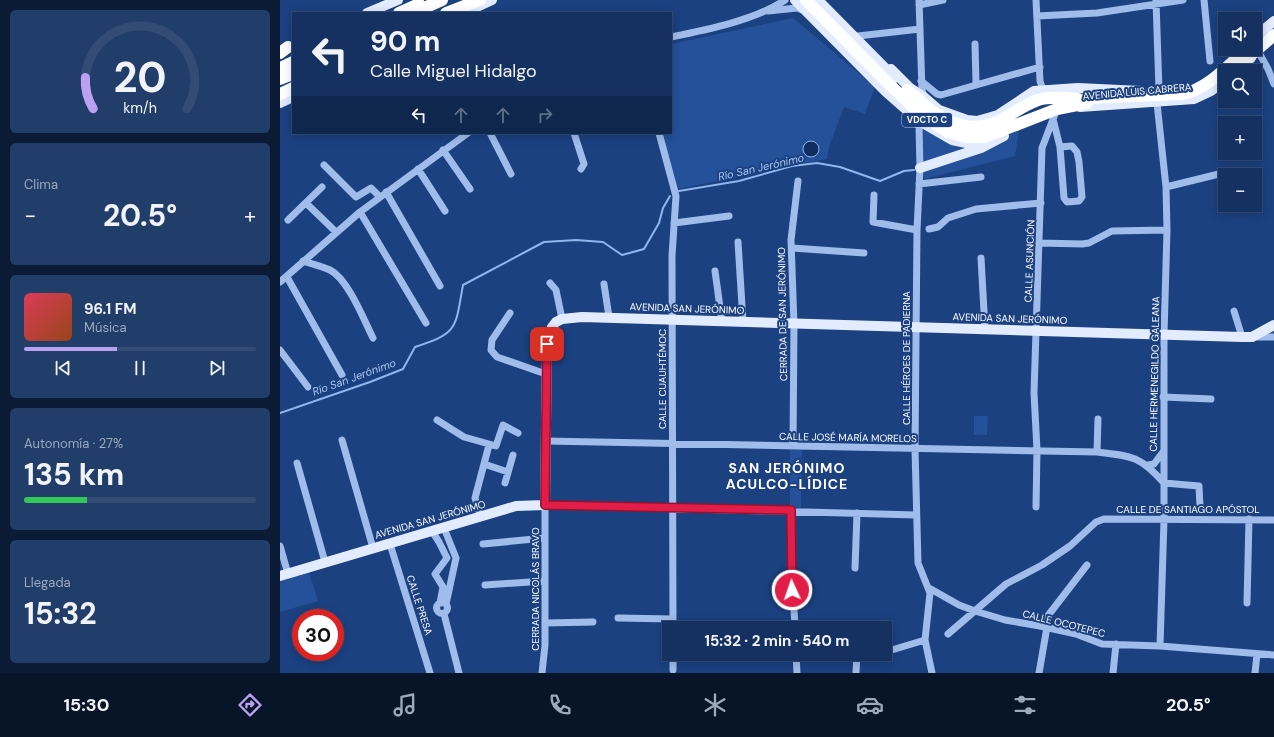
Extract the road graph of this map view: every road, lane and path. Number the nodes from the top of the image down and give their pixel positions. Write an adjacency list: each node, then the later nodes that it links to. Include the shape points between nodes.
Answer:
1 (398, 0): 22 (main road)
2 (458, 0): 20 (highway)
3 (480, 0): 20 (highway)
4 (484, 0): 19 (main road)
5 (492, 0): 19 (main road)
6 (785, 0): 21 (street)
7 (795, 0): 25 (main road, AVENIDA LUIS CABRERA)
8 (802, 0): 78 (main road, via 891,93)
9 (806, 0): 58 (highway, VDCTO C, bridge, via 865,62 923,116 940,129 966,137 994,135 1057,109 1077,104 1183,99 1193,97)
10 (814, 0): 68 (highway, VDCTO C, bridge, via 903,90 930,115 946,125 965,132 985,132)
11 (818, 0): 65 (main road, AVENIDA LUIS CABRERA, bridge, via 894,78)
12 (824, 0): 27 (main road, AVENIDA LUIS CABRERA)
13 (943, 0): 18 (street)
14 (1036, 0): 26 (street)
15 (1183, 0): 17 (street)
16 (1204, 0): 45 (street)
17 (1156, 2): 26 (street, via 1097,13); 64 (street)
18 (919, 3): 31 (street)
19 (468, 8): 20 (highway)
20 (433, 9): 23 (highway); 24 (highway)
21 (766, 11): 25 (street, via 797,8); 35 (street)
22 (369, 12)
23 (408, 12)
24 (412, 12)
25 (808, 12): 30 (main road, AVENIDA LUIS CABRERA)
26 (1037, 16): 50 (street)
27 (840, 17): 30 (main road, via 829,15 823,22); 33 (main road, AVENIDA LUIS CABRERA)
28 (1274, 20): 32 (main road)
29 (1274, 24): 36 (highway, VDCTO C)
30 (823, 29): 71 (main road, AVENIDA LUIS CABRERA)
31 (920, 29): 33 (street); 56 (street)
32 (1262, 31)
33 (858, 36): 65 (main road, AVENIDA LUIS CABRERA)
34 (1274, 36): 37 (main road); 48 (highway)
35 (672, 37)
36 (1262, 37)
37 (1262, 42)
38 (975, 44): 57 (street)
39 (287, 50): 44 (highway)
40 (1232, 56): 64 (main road, AVENIDA LUIS CABRERA, via 1200,84 1182,90)
41 (1242, 56): 68 (highway, VDCTO C, via 1201,88 1182,94)
42 (1246, 56): 47 (main road)
43 (1259, 56): 59 (street)
44 (280, 59)
45 (1210, 61)
46 (292, 62): 51 (highway)
47 (1240, 64)
48 (1242, 64)
49 (292, 67): 52 (highway)
50 (1040, 67): 57 (street); 63 (street)
51 (280, 68)
52 (280, 73)
53 (292, 74): 54 (highway)
54 (280, 79)
55 (292, 81): 61 (highway)
56 (921, 81): 57 (street, via 937,94); 65 (street)
57 (976, 84)
58 (1218, 84)
59 (1274, 84)
60 (1218, 85): 70 (main road, AVENIDA LUIS CABRERA, via 1194,99)
61 (280, 87)
62 (292, 88): 66 (highway)
63 (1038, 90): 65 (main road, AVENIDA LUIS CABRERA, via 1026,95 1006,111 977,120 950,115); 65 (main road, AVENIDA LUIS CABRERA, via 1012,117 990,128 976,130 955,126 939,119); 68 (main road, AVENIDA LUIS CABRERA)
64 (1159, 90): 68 (main road, AVENIDA LUIS CABRERA)
65 (913, 92): 68 (highway, bridge, via 940,118 961,126 994,123 1036,100)
66 (280, 94)
67 (292, 97): 69 (main road)
68 (1079, 98): 70 (main road, AVENIDA LUIS CABRERA, via 1113,104); 72 (main road, AVENIDA LUIS CABRERA)
69 (280, 103)
70 (1157, 103): 91 (street, CALLE HERMENEGILDO GALEANA)
71 (910, 114): 78 (main road, AVENIDA LUIS CABRERA); 82 (street, CALLE HÉROES DE PADIERNA, via 919,127)
72 (1054, 116): 77 (main road, AVENIDA LUIS CABRERA); 79 (street); 96 (street, CALLE ASUNCIÓN, via 1042,148)
73 (467, 134): 80 (street)
74 (491, 134): 85 (street)
75 (574, 134): 84 (street, via 584,164)
76 (659, 134): 101 (street, CALLE CUAUHTÉMOC, via 676,196)
77 (1004, 136): 78 (main road, AVENIDA LUIS CABRERA, via 971,144); 82 (main road, via 982,148)
78 (946, 137)
79 (1059, 146): 79 (street, via 1064,198 1067,202 1079,201 1082,197 1077,152 1072,146)
80 (443, 150): 83 (street); 92 (street)
81 (324, 165): 93 (street, via 356,197 371,188)
82 (920, 168): 89 (street, CALLE HÉROES DE PADIERNA)
83 (418, 169): 93 (street); 97 (street)
84 (581, 169)
85 (511, 174)
86 (1218, 174): 91 (street)
87 (981, 176): 89 (street)
88 (798, 181): 108 (street, CERRADA DE SAN JERÓNIMO)
89 (919, 184): 103 (street, CALLE HÉROES DE PADIERNA)
90 (322, 187): 95 (street)
91 (1166, 187): 104 (street, CALLE HERMENEGILDO GALEANA)
92 (470, 189)
93 (383, 194): 98 (street); 117 (street)
94 (874, 195): 103 (street, via 873,222)
95 (306, 203): 100 (street); 105 (street)
96 (1041, 203): 102 (street, via 976,209 948,218 938,227); 107 (street, CALLE ASUNCIÓN)
97 (445, 211)
98 (360, 212): 105 (street); 125 (street)
99 (729, 216): 101 (street)
100 (288, 220)
101 (674, 223): 122 (street, CALLE CUAUHTÉMOC)
102 (929, 229)
103 (917, 230): 128 (street, CALLE HÉROES DE PADIERNA)
104 (1167, 230): 107 (street, via 1112,231 1089,243); 131 (street, CALLE HERMENEGILDO GALEANA)
105 (336, 232): 111 (street)
106 (738, 242): 124 (street)
107 (1040, 244): 130 (street, CALLE ASUNCIÓN)
108 (792, 248): 109 (street); 126 (street, CERRADA DE SAN JERÓNIMO)
109 (864, 253)
110 (981, 258): 129 (street)
111 (303, 261): 113 (street); 134 (street, via 337,275 344,283)
112 (715, 271): 123 (street)
113 (287, 277): 114 (street); 137 (street)
114 (280, 282)
115 (550, 283): 121 (street, via 556,290)
116 (604, 284): 120 (street)
117 (440, 286)
118 (1234, 311): 132 (street)
119 (510, 313): 136 (street, via 492,340 491,350 497,357)
120 (609, 317): 121 (main road, AVENIDA SAN JERÓNIMO, via 582,316); 122 (main road, AVENIDA SAN JERÓNIMO)
121 (562, 319): 136 (main road, via 556,322 549,333)
122 (672, 320): 123 (main road, AVENIDA SAN JERÓNIMO); 147 (street, CALLE CUAUHTÉMOC)
123 (722, 322): 124 (main road, AVENIDA SAN JERÓNIMO)
124 (743, 322): 126 (main road, AVENIDA SAN JERÓNIMO)
125 (426, 323)
126 (794, 324): 128 (main road, AVENIDA SAN JERÓNIMO); 148 (street, CERRADA DE SAN JERÓNIMO)
127 (1274, 325): 132 (main road)
128 (916, 327): 129 (main road, AVENIDA SAN JERÓNIMO); 149 (street, CALLE HÉROES DE PADIERNA)
129 (985, 329): 130 (main road, AVENIDA SAN JERÓNIMO)
130 (1036, 330): 131 (main road, AVENIDA SAN JERÓNIMO); 150 (street, CALLE ASUNCIÓN, via 1034,393)
131 (1164, 335): 132 (main road, AVENIDA SAN JERÓNIMO); 139 (street, CALLE HERMENEGILDO GALEANA)
132 (1247, 337): 133 (street)
133 (1274, 337)
134 (373, 338)
135 (280, 350): 138 (street)
136 (546, 374): 145 (main road)
137 (342, 375)
138 (308, 387)
139 (1164, 397): 140 (street); 152 (street, CALLE HERMENEGILDO GALEANA)
140 (1212, 399)
141 (1098, 419): 151 (street)
142 (437, 420): 146 (street, via 464,437)
143 (518, 432): 146 (street, via 503,425 496,446)
144 (342, 440): 177 (street)
145 (546, 441): 147 (street, CALLE JOSÉ MARÍA MORELOS); 160 (main road)
146 (489, 445): 155 (street)
147 (673, 445): 148 (street, CALLE JOSÉ MARÍA MORELOS); 161 (street, CALLE CUAUHTÉMOC)
148 (793, 446): 149 (street, CALLE JOSÉ MARÍA MORELOS)
149 (915, 449): 150 (street, CALLE JOSÉ MARÍA MORELOS); 166 (street, CALLE HÉROES DE PADIERNA)
150 (1037, 450): 151 (street, CALLE JOSÉ MARÍA MORELOS); 162 (street, CALLE ASUNCIÓN)
151 (1096, 452): 156 (street, CALLE JOSÉ MARÍA MORELOS, via 1132,457)
152 (1163, 452): 156 (street, via 1154,464); 159 (street, CALLE HERMENEGILDO GALEANA)
153 (513, 455): 157 (street)
154 (298, 463): 178 (street)
155 (484, 464): 157 (street); 167 (street, via 475,498)
156 (1148, 465): 159 (street, CALLE JOSÉ MARÍA MORELOS)
157 (508, 472): 158 (street)
158 (505, 483)
159 (1164, 483): 163 (street, via 1199,486); 169 (street, CALLE HERMENEGILDO GALEANA)
160 (545, 505): 161 (street); 167 (main road, AVENIDA SAN JERÓNIMO, via 516,506); 173 (street, CERRADA NICOLÁS BRAVO)
161 (674, 507): 164 (street); 189 (street, CALLE CUAUHTÉMOC)
162 (1036, 507)
163 (1200, 507)
164 (791, 510): 165 (street); 190 (street)
165 (857, 513): 166 (street); 180 (street)
166 (916, 514): 184 (street, CALLE HÉROES DE PADIERNA, via 918,563)
167 (481, 517): 171 (main road, AVENIDA SAN JERÓNIMO)
168 (1249, 519): 169 (street, CALLE DE SANTIAGO APÓSTOL); 170 (street, CALLE DE SANTIAGO APÓSTOL); 185 (street)
169 (1164, 520): 187 (street, CALLE DE SANTIAGO APÓSTOL, via 1112,518 1096,522 1070,546 1042,565 1006,584); 197 (street, CALLE HERMENEGILDO GALEANA)
170 (1274, 520)
171 (444, 528): 172 (main road, AVENIDA SAN JERÓNIMO); 186 (street, via 456,558)
172 (432, 531): 174 (main road, AVENIDA SAN JERÓNIMO); 186 (street, via 447,558 435,574 443,587)
173 (545, 538): 175 (street); 182 (street, CERRADA NICOLÁS BRAVO)
174 (390, 544): 177 (main road, AVENIDA SAN JERÓNIMO); 205 (street, CALLE PRESA)
175 (483, 544)
176 (280, 546): 181 (street)
177 (373, 548): 178 (main road, AVENIDA SAN JERÓNIMO)
178 (326, 562): 181 (main road, AVENIDA SAN JERÓNIMO)
179 (1087, 565): 193 (street)
180 (854, 568)
181 (284, 575)
182 (544, 581): 183 (street); 191 (street, CERRADA NICOLÁS BRAVO)
183 (485, 585)
184 (929, 588): 187 (street, CALLE OCOTEPEC); 195 (street, CALLE HÉROES DE PADIERNA)
185 (1247, 603)
186 (443, 604): 206 (street, via 448,610 444,614)
187 (975, 611): 193 (street, CALLE OCOTEPEC, via 1005,620); 194 (street, CALLE DE SANTIAGO APÓSTOL)
188 (618, 618): 189 (street)
189 (673, 619)
190 (795, 621)
191 (545, 622): 192 (street); 207 (street, CERRADA NICOLÁS BRAVO)
192 (593, 622)
193 (1044, 626): 196 (street, CALLE OCOTEPEC, via 1102,644); 211 (street)
194 (948, 634)
195 (925, 640): 198 (street); 210 (street, CALLE HÉROES DE PADIERNA)
196 (1116, 644): 197 (street, CALLE OCOTEPEC); 212 (street)
197 (1160, 646): 199 (street, CALLE OCOTEPEC)
198 (892, 650)
199 (1257, 654): 200 (street, CALLE OCOTEPEC); 213 (street)
200 (1274, 655)
201 (673, 661): 204 (street)
202 (796, 661): 208 (street)
203 (857, 661): 209 (street)
204 (673, 670)
205 (430, 673)
206 (459, 673)
207 (542, 673)
208 (797, 673)
209 (856, 673)
210 (932, 673)
211 (1039, 673)
212 (1113, 673)
213 (1255, 673)

